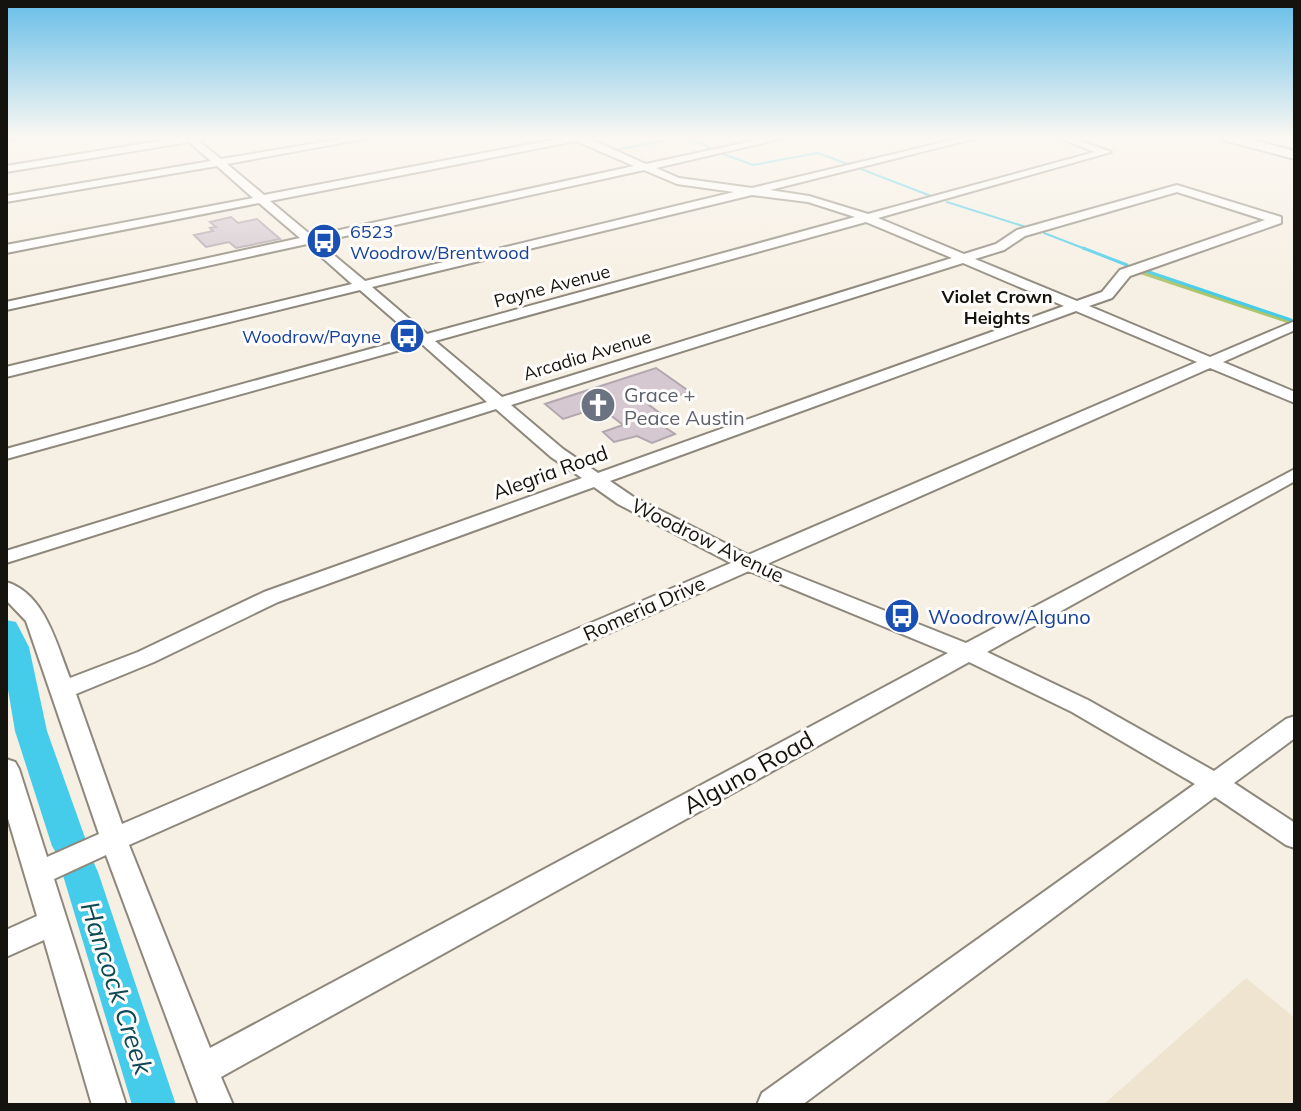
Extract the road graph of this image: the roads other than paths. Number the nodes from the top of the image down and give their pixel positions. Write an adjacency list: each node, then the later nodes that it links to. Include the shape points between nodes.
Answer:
1 (66, 189): 11 (street)
2 (249, 189): 12 (street, Woodrow Avenue)
3 (313, 189): 12 (street)
4 (546, 189): 14 (street)
5 (728, 189): 10 (street)
6 (764, 189): 10 (street)
7 (974, 189): 13 (street, Payne Avenue)
8 (1174, 189): 16 (street, Arcadia Avenue, via 1021,233 1000,247)
9 (1180, 189): 19 (street, Alegria Road, via 1277,220 1125,273 1107,295)
10 (751, 192): 13 (street, via 818,201); 17 (street)
11 (6, 199)
12 (261, 199): 14 (street, Woodrow Avenue); 15 (street)
13 (870, 218): 16 (street); 21 (street, Payne Avenue)
14 (309, 240): 17 (street, Woodrow Avenue); 18 (street)
15 (6, 249)
16 (965, 258): 19 (street); 25 (street, Arcadia Avenue)
17 (363, 285): 21 (street, Woodrow Avenue); 23 (street)
18 (6, 306)
19 (1076, 306): 22 (street); 28 (street, Alegria Road)
20 (1295, 325): 22 (street, Romeria Drive)
21 (425, 339): 25 (street, Woodrow Avenue); 26 (street, Payne Avenue)
22 (1207, 361): 24 (street); 30 (street, Romeria Drive)
23 (6, 372)
24 (1295, 398)
25 (499, 403): 28 (street, Woodrow Avenue); 29 (street, Arcadia Avenue)
26 (6, 454)
27 (1295, 474): 32 (street, Alguno Road)
28 (594, 480): 30 (street, Woodrow Avenue); 33 (street, Alegria Road, via 271,597)
29 (6, 557)
30 (747, 563): 32 (street, Woodrow Avenue); 38 (street, Romeria Drive)
31 (6, 589): 33 (street, via 36,620)
32 (968, 652): 36 (street, Woodrow Avenue, via 1080,706); 42 (street, Alguno Road)
33 (63, 690): 38 (street)
34 (1295, 725): 36 (street)
35 (6, 769): 39 (street)
36 (1214, 783): 37 (street, Woodrow Avenue); 45 (street)
37 (1295, 837)
38 (114, 840): 39 (street, Romeria Drive); 42 (street)
39 (38, 873): 40 (street)
40 (53, 922): 41 (street); 43 (street)
41 (6, 944)
42 (202, 1070): 44 (street)
43 (109, 1105)
44 (216, 1105)
45 (774, 1105)

